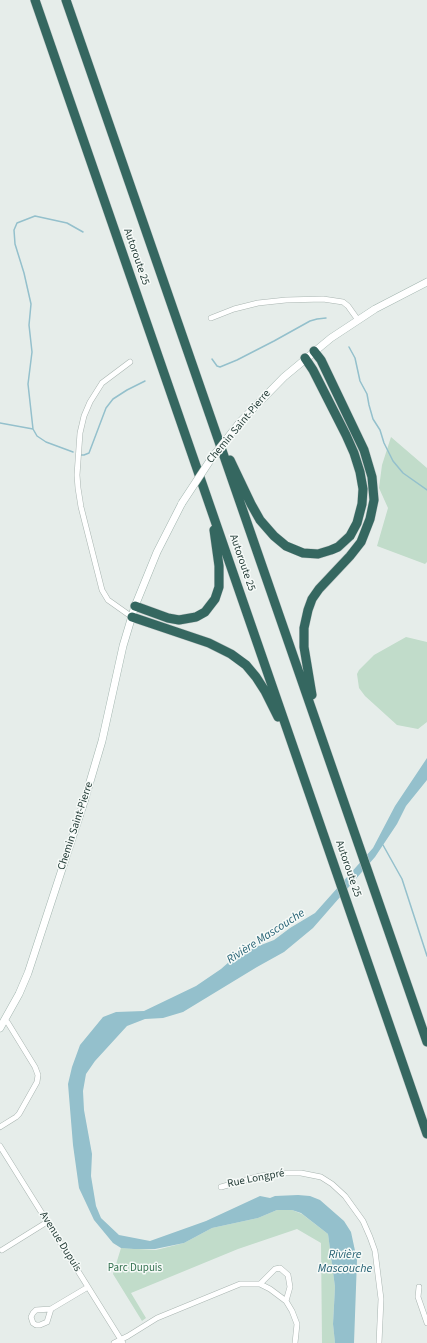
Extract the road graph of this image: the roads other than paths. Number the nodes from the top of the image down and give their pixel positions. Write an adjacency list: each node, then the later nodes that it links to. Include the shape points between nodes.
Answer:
1 (35, 0): 10 (highway, Autoroute 25)
2 (66, 0): 9 (highway, Autoroute 25)
3 (427, 282): 5 (street, Chemin Saint-Pierre)
4 (210, 318): 5 (street, via 258,303 323,299 343,302)
5 (358, 320): 6 (street, Chemin Saint-Pierre)
6 (314, 351): 7 (street, Chemin Saint-Pierre); 14 (highway, via 321,360 364,450 372,477 374,500 363,537 350,556 326,580 306,616 304,653)
7 (305, 358): 9 (highway, via 350,443 361,478 363,500 359,519 342,545 323,553 311,554 294,550 277,540 254,509); 11 (street, Chemin Saint-Pierre, bridge, via 240,422 211,459 182,503 157,552)
8 (130, 362): 12 (street, via 102,383 85,411 77,467 79,495 102,590 108,600)
9 (213, 425): 14 (highway, Autoroute 25)
10 (212, 513): 11 (highway, via 219,574 218,591 211,606 200,616 184,620 168,618); 15 (highway, Autoroute 25)
11 (135, 606): 12 (street); 13 (street, Chemin Saint-Pierre)
12 (123, 610): 13 (street)
13 (132, 617): 15 (highway, via 215,645 241,661 262,686); 16 (street, Chemin Saint-Pierre, via 88,789 30,968)
14 (317, 724): 18 (highway, Autoroute 25)
15 (294, 749): 20 (highway, Autoroute 25)
16 (5, 1020): 17 (street, Chemin Saint-Pierre); 19 (street, via 36,1067 38,1075 36,1084 19,1114)
17 (0, 1028)
18 (427, 1042)
19 (0, 1127)
20 (427, 1134)
21 (0, 1146): 23 (street, Avenue Dupuis)
22 (221, 1186): 34 (street, Rue Longpré, via 260,1176 296,1173 313,1175 332,1184 353,1207 370,1237 381,1299)
23 (47, 1222): 24 (street); 26 (street, Avenue Dupuis)
24 (2, 1250)
25 (260, 1284): 28 (street); 28 (street, via 275,1269 280,1268 288,1275 290,1287); 31 (street, via 240,1284 157,1318)
26 (88, 1287): 29 (street); 31 (street, Avenue Dupuis)
27 (419, 1287): 30 (street, via 418,1295)
28 (286, 1301): 33 (street, via 297,1324)
29 (51, 1309)
30 (427, 1323)
31 (122, 1341): 32 (street)
32 (114, 1343)
33 (295, 1343)
34 (379, 1343)

